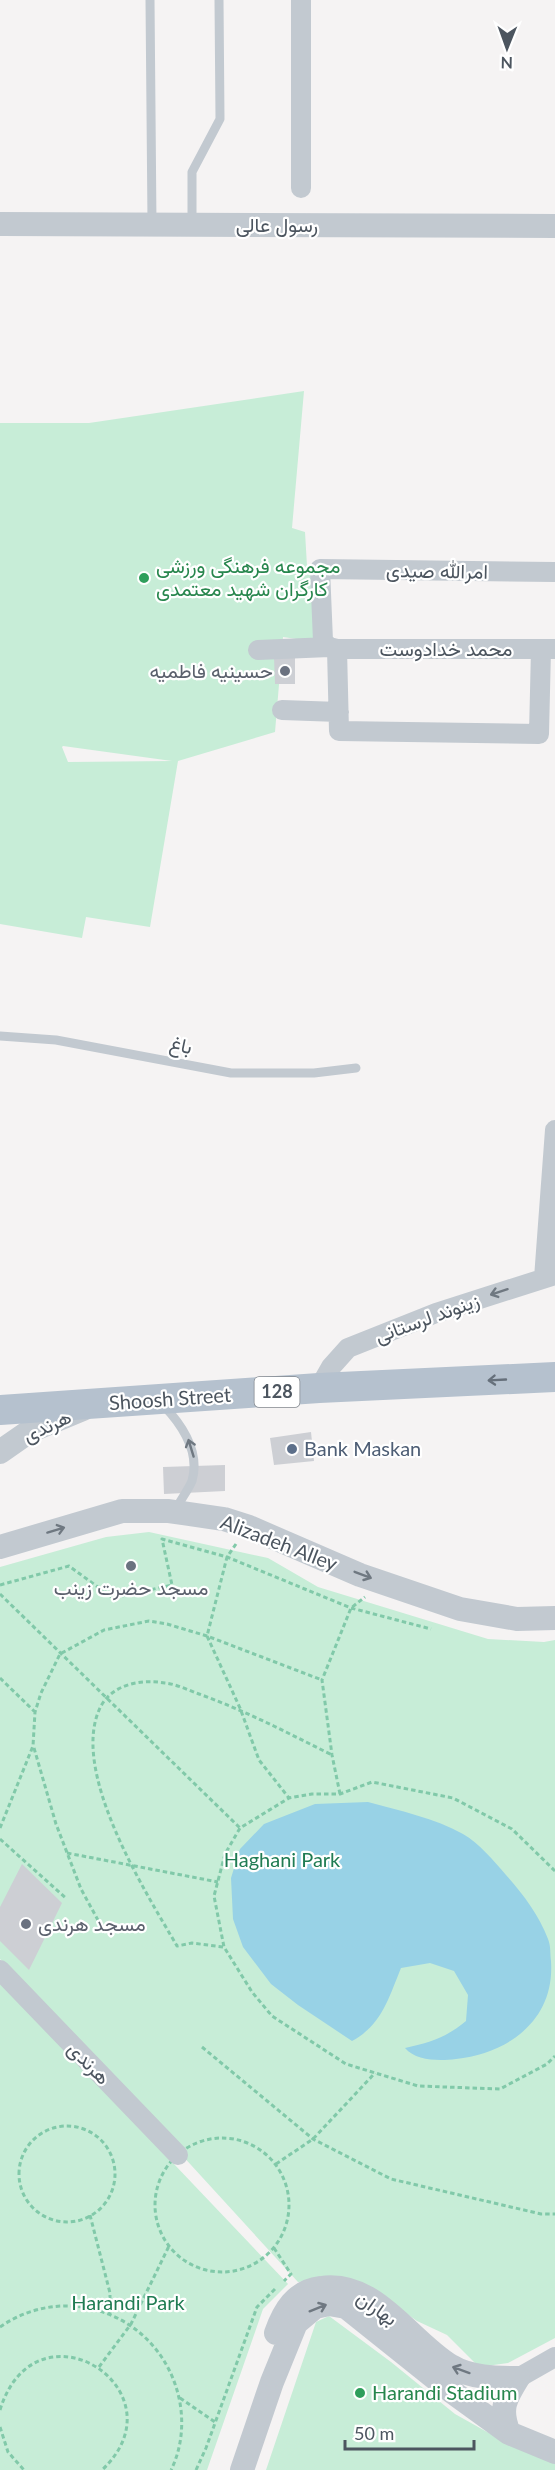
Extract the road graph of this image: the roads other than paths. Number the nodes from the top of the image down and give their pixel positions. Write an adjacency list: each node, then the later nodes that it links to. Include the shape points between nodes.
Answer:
1 (150, 0): 6 (lane)
2 (219, 0): 7 (lane, via 220,119 192,172)
3 (301, 0): 4 (street)
4 (301, 188)
5 (0, 224): 6 (street, رسول عالی)
6 (152, 225): 7 (street, رسول عالی)
7 (192, 225): 8 (street, رسول عالی)
8 (555, 226)
9 (555, 573): 10 (street, امرالله صیدی, via 320,569 323,641)
10 (333, 648): 11 (street, محمد خدادوست); 12 (street, محمد خدادوست); 14 (street)
11 (548, 649): 15 (street)
12 (258, 650)
13 (282, 710): 14 (street)
14 (339, 721): 15 (street, via 539,734)
15 (547, 722)
16 (0, 1036): 17 (lane, باغ, via 56,1040 231,1073 314,1073)
17 (356, 1068)
18 (555, 1130): 19 (street)
19 (550, 1276): 21 (street, زینوند لرستانی, one-way to 21, via 436,1312 348,1348)
20 (555, 1377): 21 (main road, Shoosh Street / 128, one-way to 21)
21 (319, 1389): 22 (main road, Shoosh Street / 128)
22 (159, 1401): 23 (main road, Shoosh Street / 128); 26 (lane, one-way to 22, via 191,1483 194,1455 174,1416)
23 (97, 1404): 24 (main road, Shoosh Street / 128); 25 (street, هرندی, via 30,1431)
24 (0, 1410)
25 (0, 1452)
26 (180, 1502)
27 (0, 1547): 28 (street, Alizadeh Alley, one-way to 28, via 122,1511 204,1515 249,1527 360,1575 460,1609 517,1619)
28 (555, 1618)
29 (0, 1970): 30 (street, هرندی)
30 (178, 2155)
31 (555, 2356): 32 (street)
32 (518, 2378): 33 (street, via 504,2403 503,2418); 35 (street, بهاران, one-way to 35, via 478,2375 450,2366 374,2302 348,2289 308,2290 296,2297 282,2315)
33 (509, 2433): 34 (street); 36 (street, بهاران, one-way to 33, via 296,2323 315,2307 329,2304 346,2307)
34 (555, 2452)
35 (226, 2470)
36 (242, 2470)

